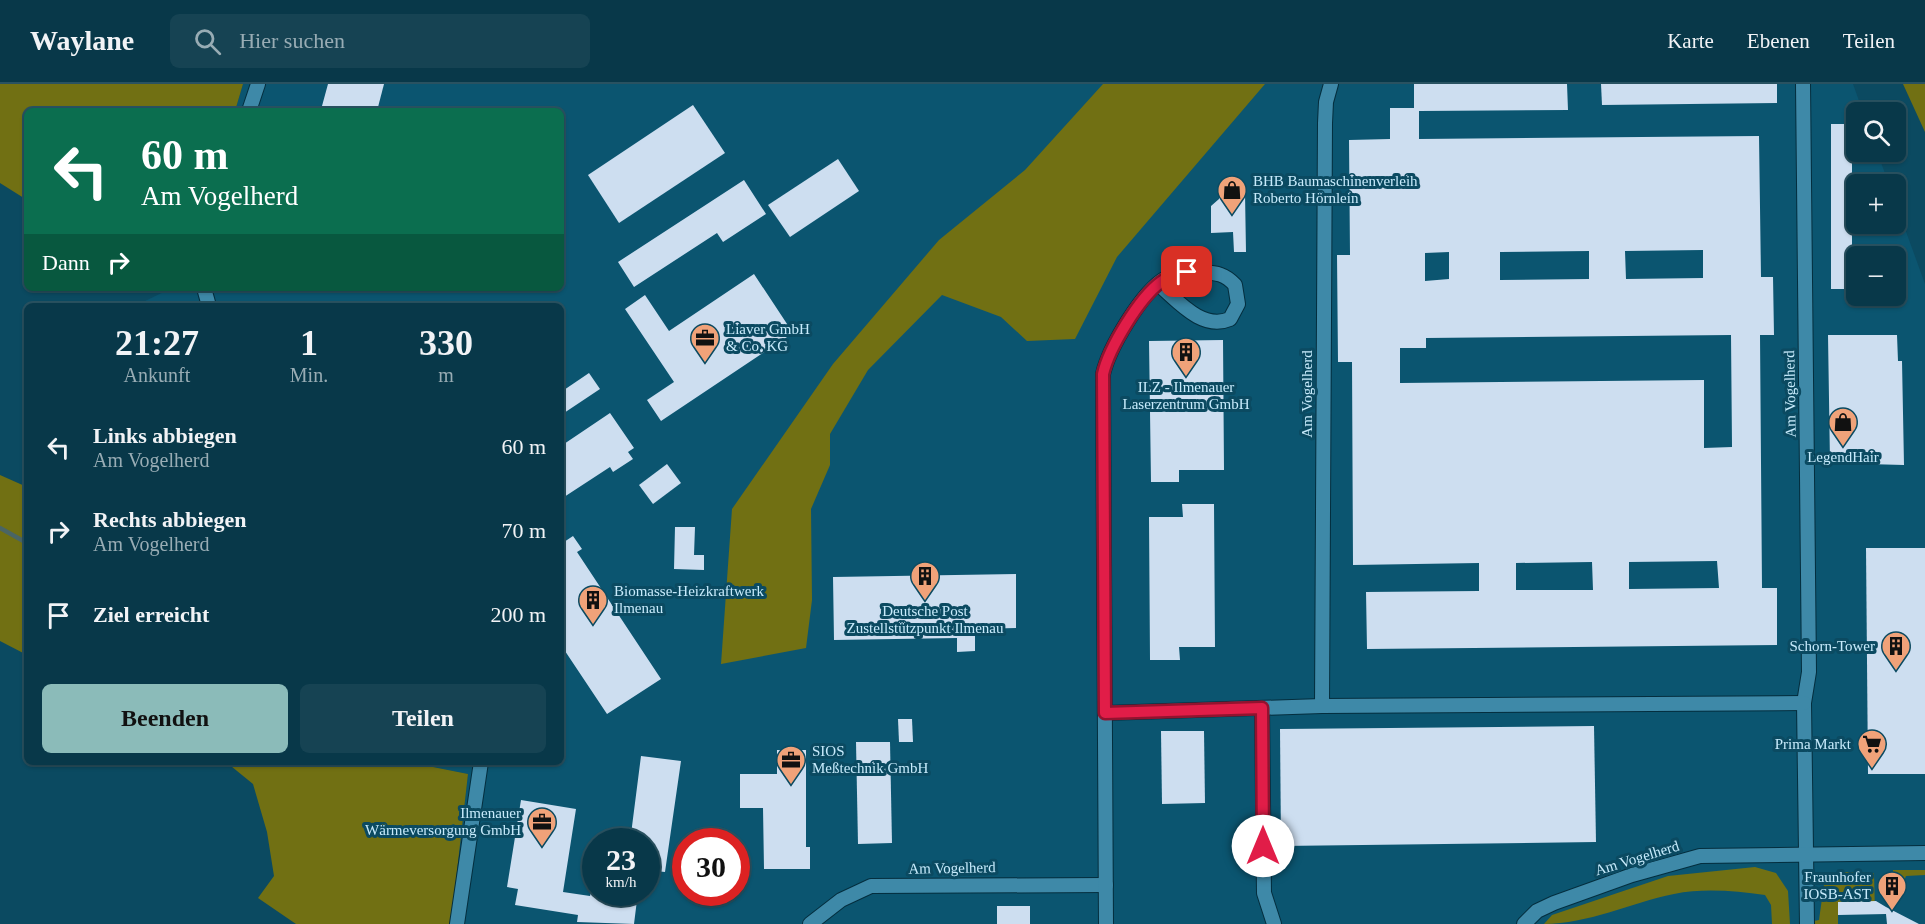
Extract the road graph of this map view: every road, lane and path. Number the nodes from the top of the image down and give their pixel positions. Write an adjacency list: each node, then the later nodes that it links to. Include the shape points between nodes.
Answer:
1 (258, 84): 4 (street)
2 (1331, 84): 7 (street, Am Vogelherd, via 1325,112)
3 (1803, 84): 6 (street, Am Vogelherd, via 1809,672)
4 (250, 108)
5 (1158, 284): 5 (street, via 1200,319 1213,323 1230,319 1238,304 1235,285 1224,274 1187,272); 9 (street, via 1138,306 1103,374)
6 (1804, 703): 7 (street); 12 (street, Am Vogelherd)
7 (1322, 706): 8 (street)
8 (1262, 708): 9 (street); 17 (street, via 1264,892)
9 (1105, 713): 13 (street)
10 (481, 765): 14 (street)
11 (1925, 853): 12 (street, Am Vogelherd)
12 (1806, 855): 18 (street, Am Vogelherd, via 1700,856 1669,863 1554,903 1537,911); 19 (street, Am Vogelherd)
13 (1106, 885): 15 (street, Am Vogelherd, via 871,886 841,900); 16 (street)
14 (457, 924)
15 (810, 924)
16 (1106, 924)
17 (1274, 924)
18 (1524, 924)
19 (1807, 924)

